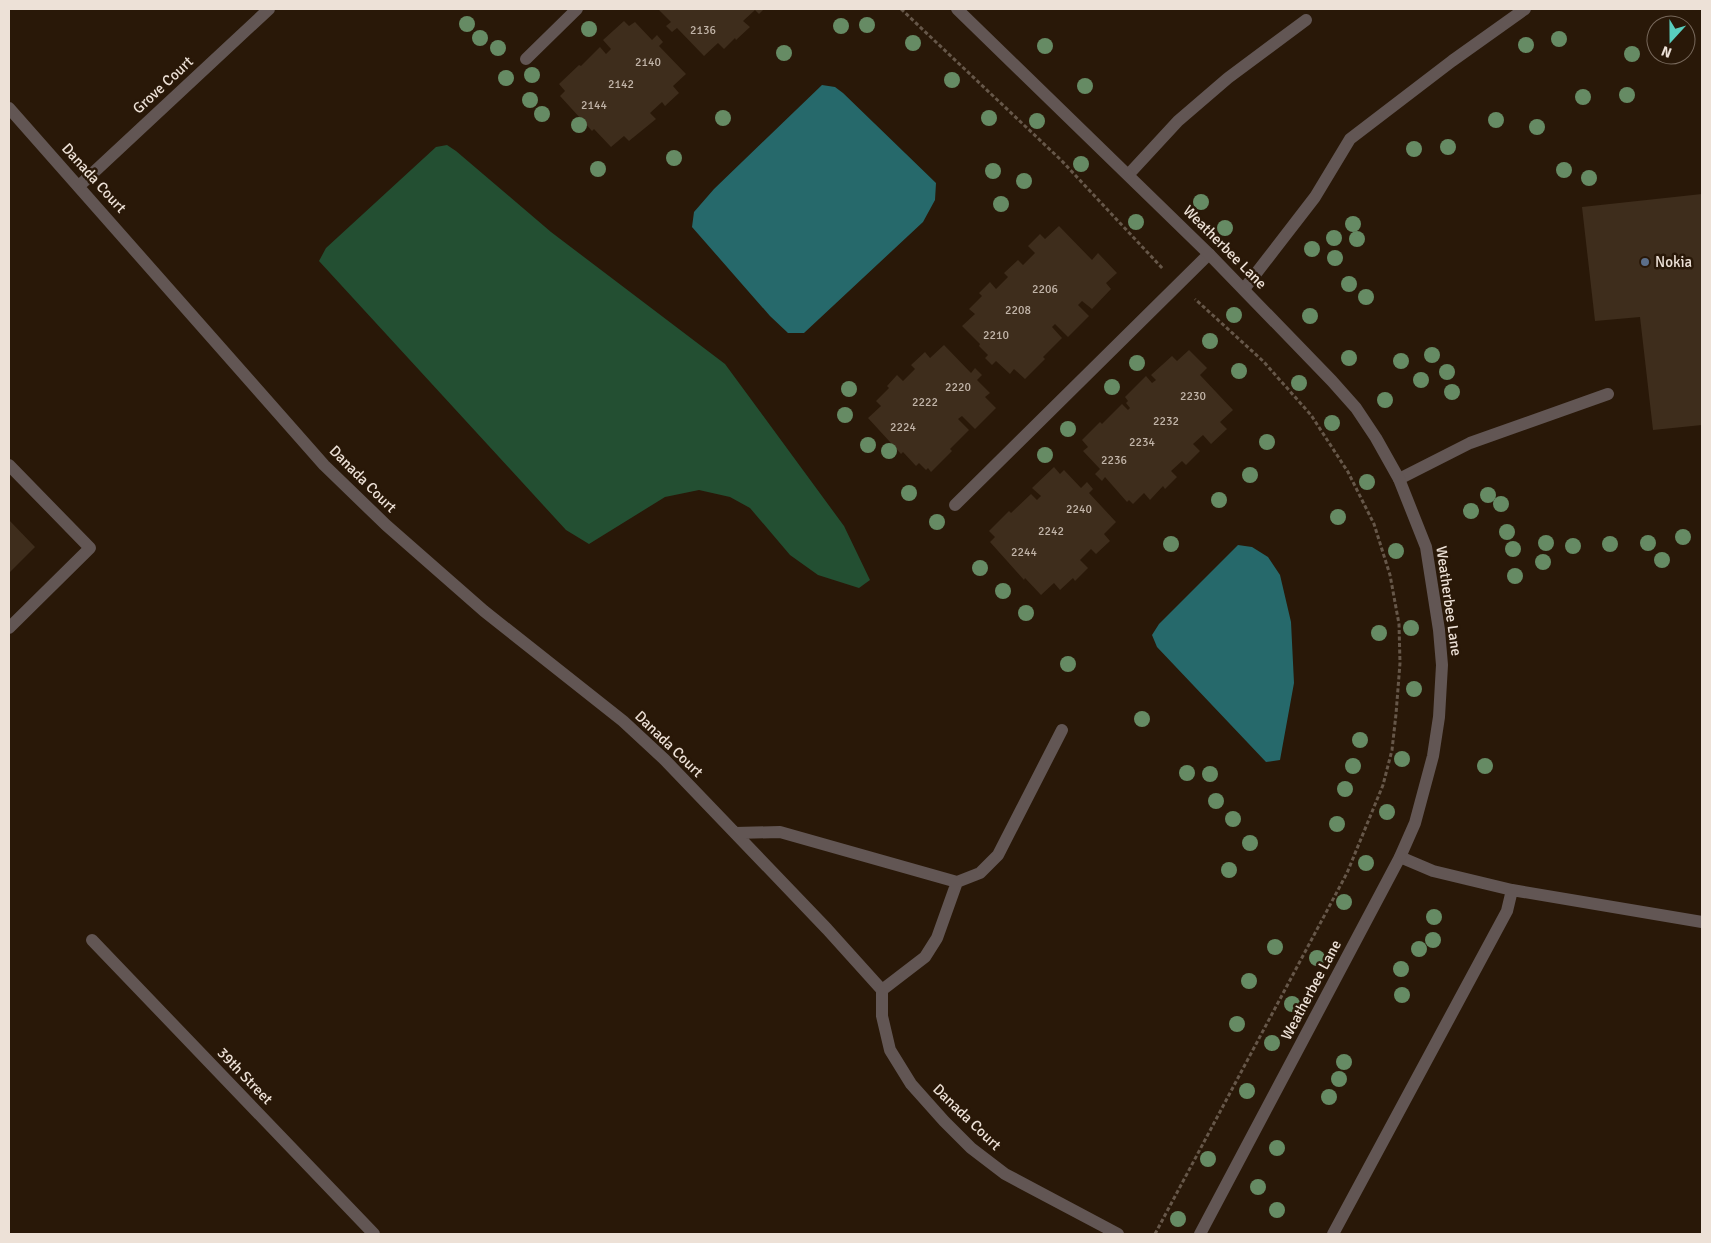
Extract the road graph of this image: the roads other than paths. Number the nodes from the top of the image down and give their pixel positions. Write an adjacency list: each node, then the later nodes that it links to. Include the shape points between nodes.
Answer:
1 (269, 9): 9 (street, Grove Court)
2 (577, 9): 6 (street)
3 (957, 9): 8 (street, Weatherbee Lane)
4 (1525, 9): 11 (street, via 1350,139 1315,197)
5 (1306, 20): 8 (street, via 1228,78 1178,121)
6 (526, 59)
7 (9, 108): 9 (street, Danada Court)
8 (1129, 174): 10 (street, Weatherbee Lane)
9 (79, 186): 18 (street, Danada Court, via 345,485 484,611 623,722 665,760)
10 (1209, 254): 11 (street, Weatherbee Lane); 15 (street)
11 (1244, 289): 14 (street, Weatherbee Lane, via 1356,408)
12 (1608, 394): 14 (street, via 1470,443)
13 (9, 465): 16 (street, via 90,548)
14 (1399, 479): 19 (street, Weatherbee Lane, via 1426,547 1442,666 1433,756 1415,823)
15 (955, 506)
16 (9, 628)
17 (1062, 730): 20 (street, via 998,855 980,872)
18 (735, 833): 20 (street, via 780,832); 24 (street, Danada Court)
19 (1400, 857): 21 (street, via 1433,871); 27 (street, Weatherbee Lane)
20 (957, 882): 24 (street, via 937,938 925,957)
21 (1512, 890): 22 (street); 28 (street, via 1507,911)
22 (1702, 922)
23 (92, 940): 25 (street, 39th Street)
24 (882, 990): 26 (street, Danada Court, via 882,1016 890,1050 911,1084 944,1121 971,1148 1005,1174)
25 (374, 1234)
26 (1118, 1234)
27 (1200, 1234)
28 (1333, 1234)

